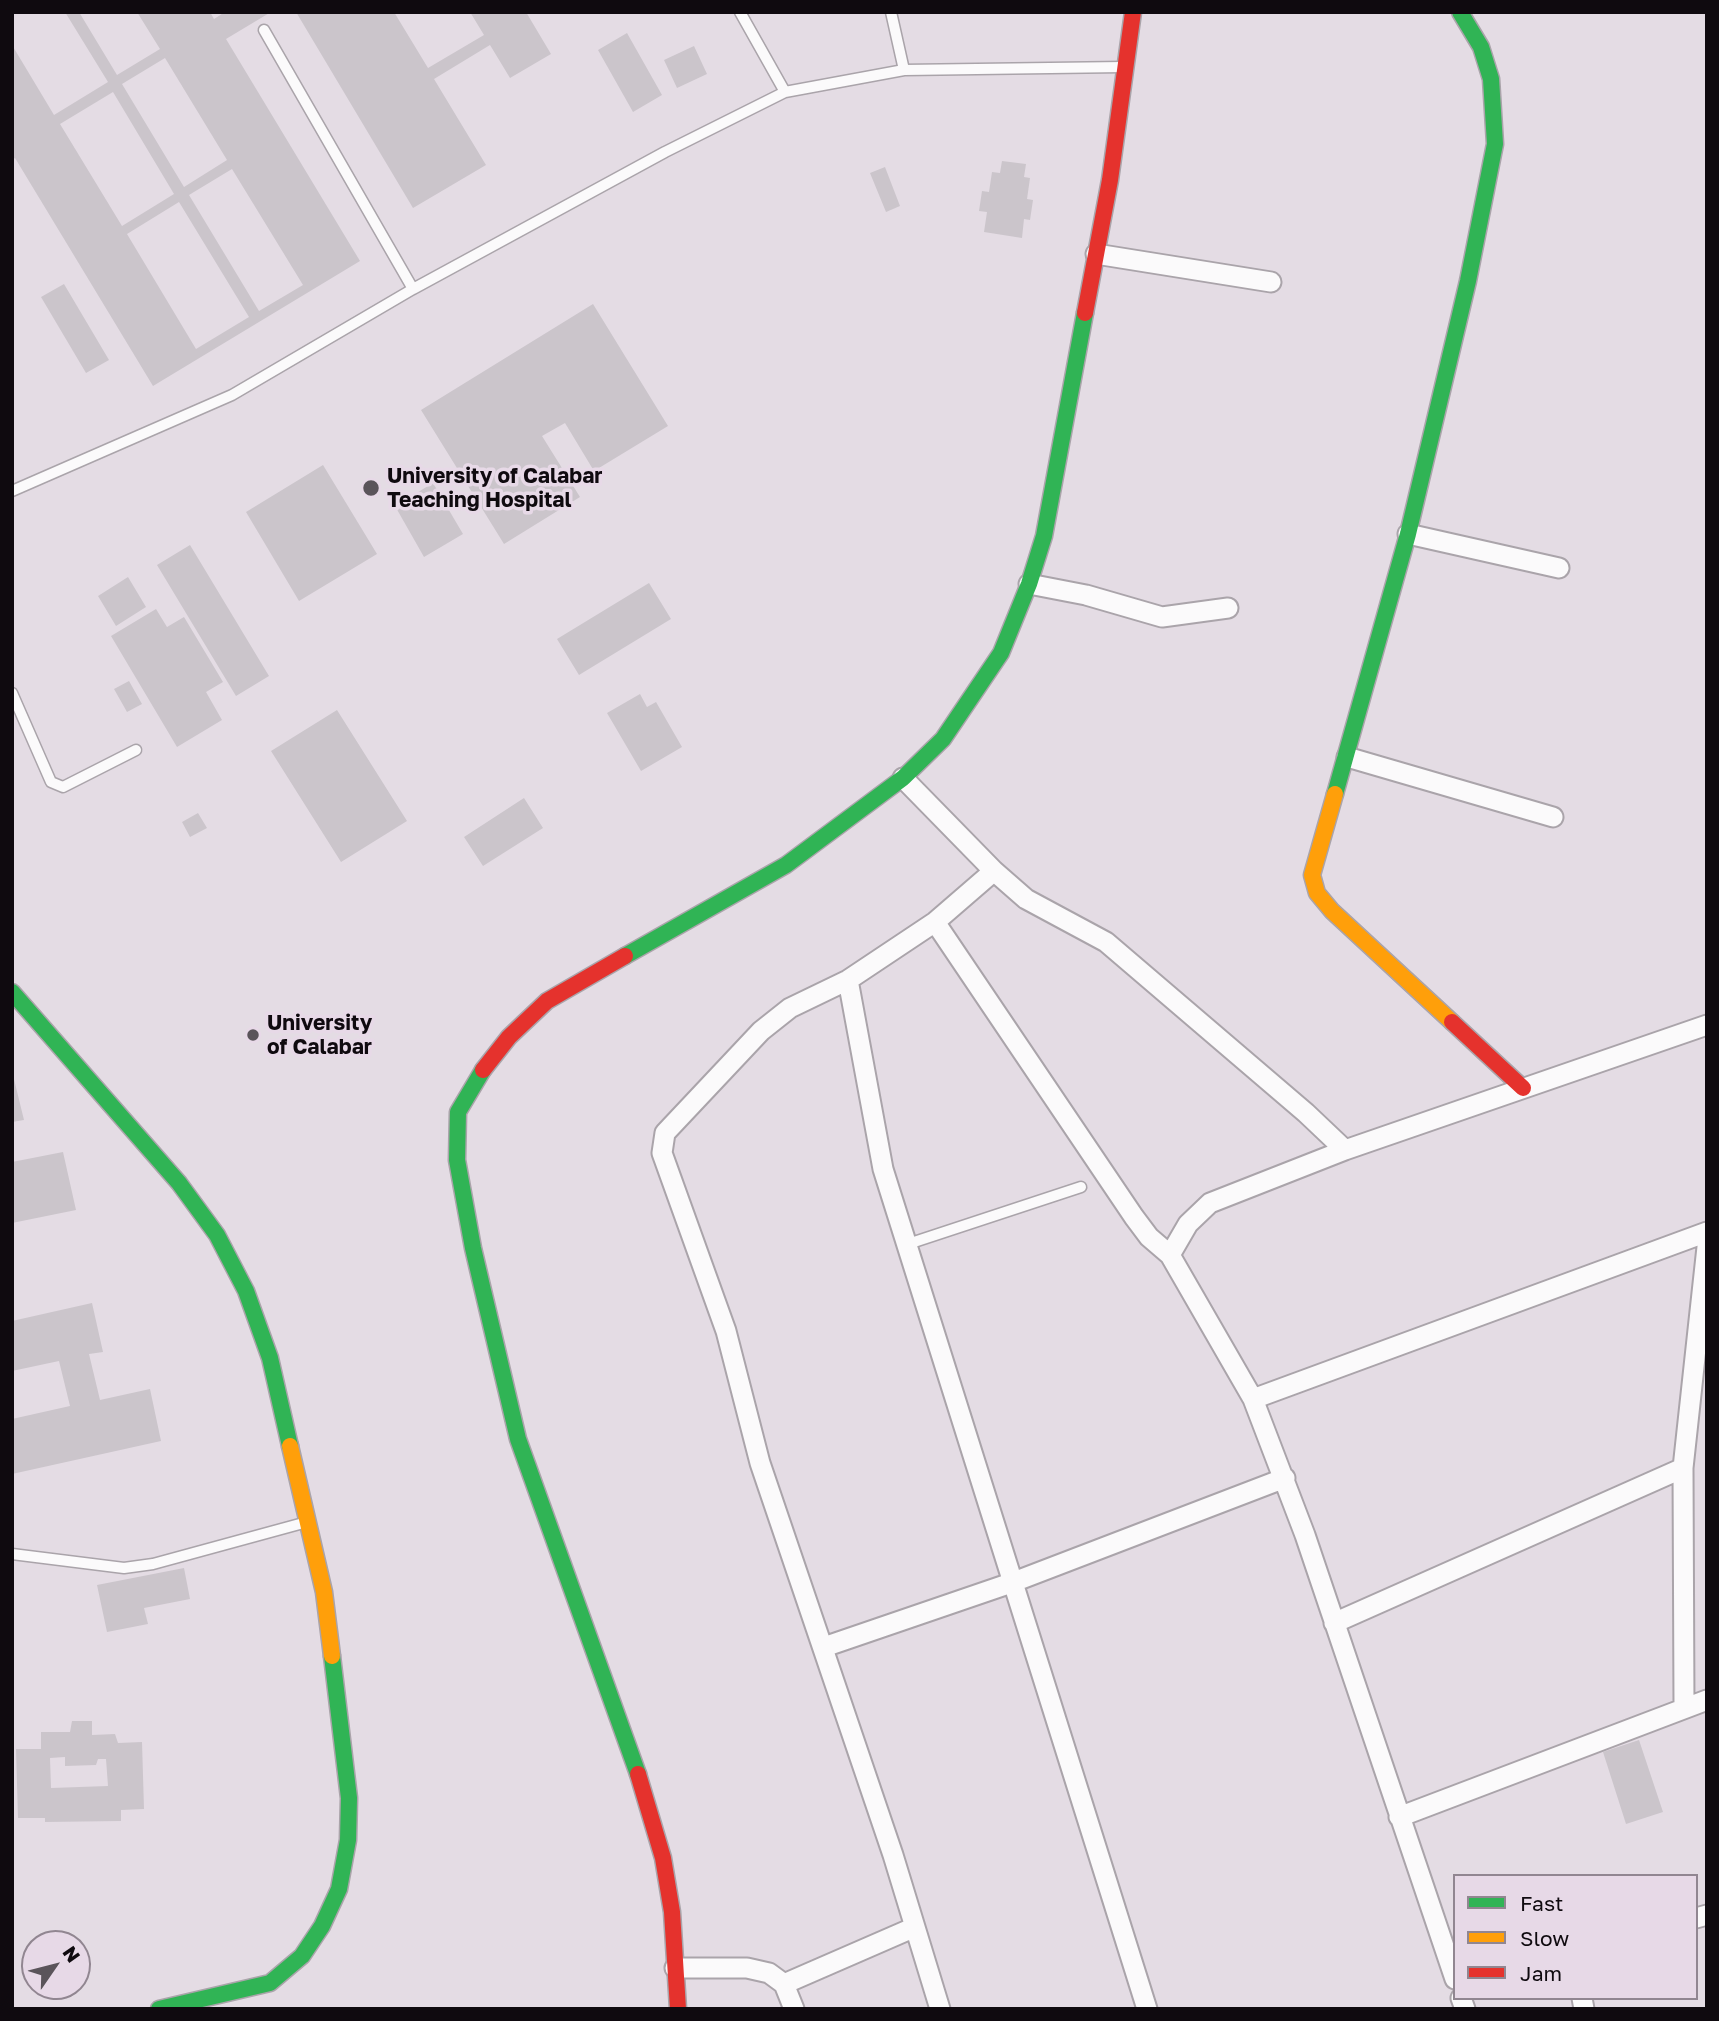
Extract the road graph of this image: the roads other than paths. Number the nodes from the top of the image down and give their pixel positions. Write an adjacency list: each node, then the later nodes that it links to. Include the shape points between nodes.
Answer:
1 (740, 12): 8 (lane)
2 (891, 12): 7 (lane)
3 (1133, 12): 6 (street)
4 (1460, 12): 13 (street, via 1481,47 1491,79 1495,144)
5 (264, 30): 11 (lane)
6 (1126, 67): 7 (lane); 9 (street)
7 (904, 70): 8 (lane)
8 (785, 92): 11 (lane)
9 (1096, 254): 10 (street); 15 (street, via 1044,536)
10 (1271, 282)
11 (413, 289): 12 (lane, via 232,395)
12 (12, 491)
13 (1408, 534): 14 (street); 19 (street)
14 (1559, 568)
15 (1029, 584): 16 (street, via 1162,617); 20 (street, via 1001,653 973,697 943,739)
16 (1228, 608)
17 (12, 692): 18 (lane, via 51,782 63,787)
18 (136, 750)
19 (1347, 757): 21 (street); 27 (street, via 1312,875 1317,893)
20 (903, 778): 22 (street); 46 (street, via 786,865 547,1001 509,1037 458,1112 457,1160 473,1248 518,1439 650,1808 670,1898)
21 (1553, 817)
22 (993, 871): 23 (street); 28 (street, via 1026,899 1106,942)
23 (935, 922): 24 (street); 33 (street, via 1149,1237)
24 (848, 981): 31 (street, via 883,1169); 41 (street, via 790,1007 761,1031 665,1133 662,1153 726,1331 760,1463)
25 (12, 992): 37 (street, via 179,1183 217,1235 247,1290 270,1358)
26 (1707, 1025): 27 (street)
27 (1523, 1088): 28 (street)
28 (1345, 1150): 33 (street, via 1210,1203 1188,1224)
29 (1081, 1186): 31 (lane)
30 (1707, 1232): 34 (street)
31 (908, 1244): 39 (street)
32 (1707, 1247): 35 (street)
33 (1170, 1255): 34 (street)
34 (1254, 1399): 36 (street)
35 (1683, 1468): 40 (street); 43 (street)
36 (1285, 1478): 39 (street); 40 (street)
37 (307, 1521): 38 (lane, via 124,1568); 49 (street, via 324,1592 349,1798 348,1840 339,1889 302,1956 270,1983)
38 (12, 1554)
39 (1011, 1583): 41 (street); 53 (street)
40 (1334, 1623): 44 (street)
41 (824, 1647): 45 (street)
42 (1707, 1700): 43 (street)
43 (1684, 1707): 44 (street)
44 (1399, 1817): 47 (street)
45 (915, 1927): 48 (street); 52 (street)
46 (676, 1968): 48 (street, via 747,1968 769,1973); 50 (street)
47 (1453, 1973)
48 (784, 1984): 51 (street)
49 (159, 2009)
50 (678, 2009)
51 (794, 2009)
52 (940, 2009)
53 (1147, 2009)

